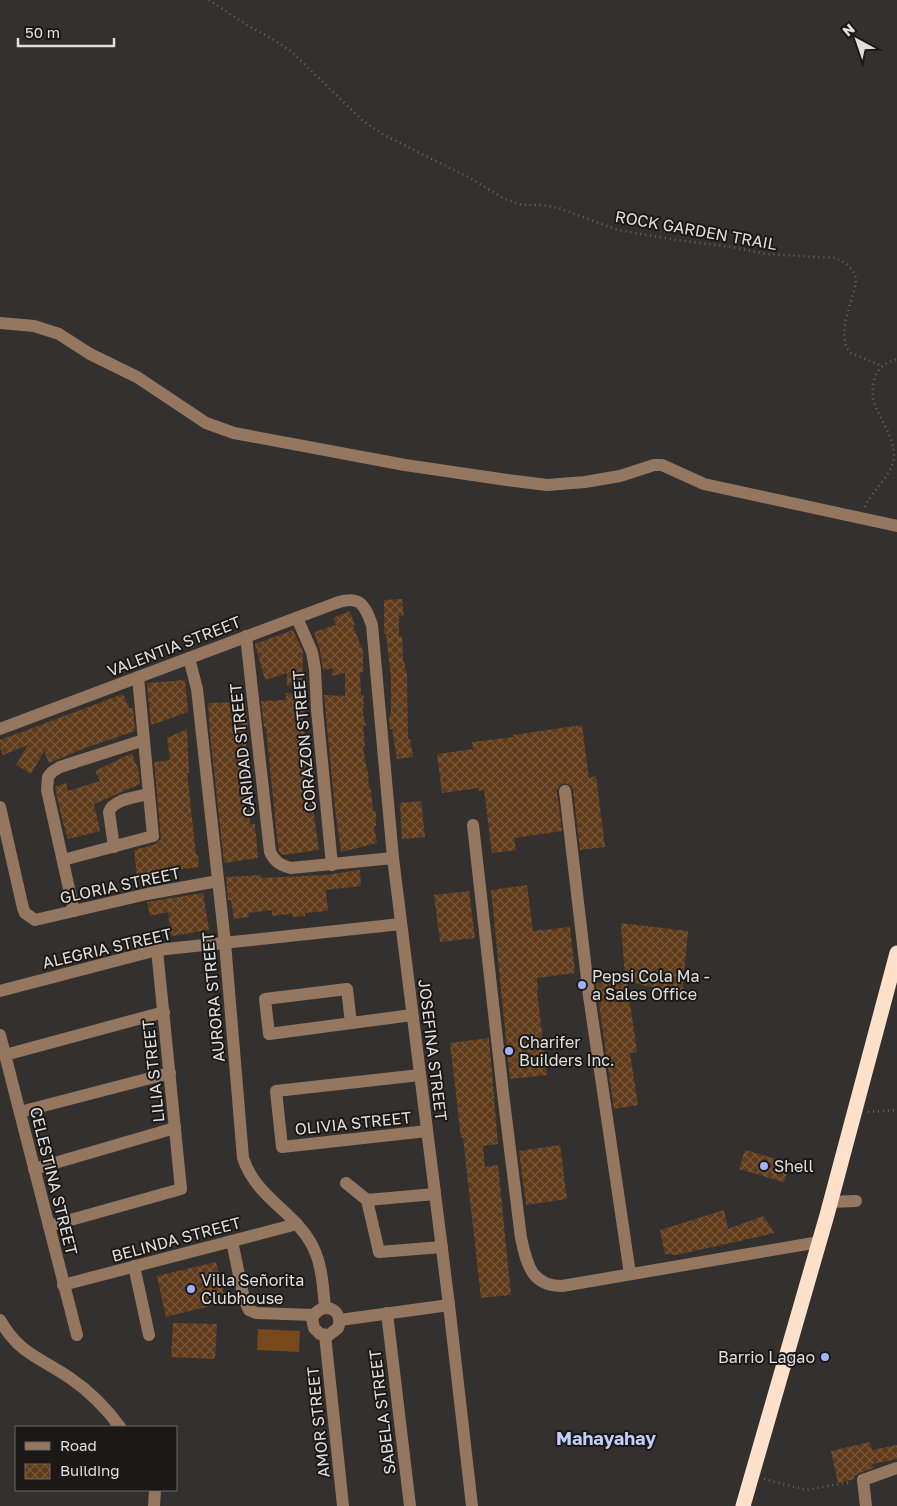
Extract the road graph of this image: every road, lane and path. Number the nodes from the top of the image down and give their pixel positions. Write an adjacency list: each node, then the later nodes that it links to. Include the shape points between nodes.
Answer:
1 (209, 0): 4 (path, ROCK GARDEN TRAIL, via 293,53 363,121 504,199 522,205 559,208 618,230 765,254 836,258 855,274 856,283 845,322 846,347 851,353)
2 (0, 323): 5 (street, via 34,326 59,334 90,354 137,377 206,423 234,432 405,465 547,485 620,476 662,465 704,484)
3 (897, 359): 4 (path)
4 (882, 366): 5 (path, via 871,390 895,457)
5 (860, 518): 6 (street)
6 (897, 526)
7 (359, 602): 8 (street, VALENTIA STREET, via 348,599); 19 (street, JOSEFINA STREET, via 372,625)
8 (297, 618): 9 (street, VALENTIA STREET); 21 (street, CORAZON STREET, via 312,652 315,670)
9 (246, 636): 10 (street, VALENTIA STREET); 21 (street, CARIDAD STREET, via 270,852 280,865 291,868)
10 (189, 658): 11 (street, VALENTIA STREET); 22 (street, AURORA STREET, via 197,688)
11 (138, 677): 12 (street, VALENTIA STREET); 13 (street)
12 (0, 730)
13 (144, 740): 15 (street); 20 (street, via 66,765 48,777 47,790)
14 (565, 791): 53 (street, via 589,996)
15 (149, 794): 18 (street, via 110,808); 18 (street, via 153,836)
16 (0, 807): 23 (street, GLORIA STREET, via 25,914 35,920)
17 (473, 825): 53 (street, via 525,1257 540,1282 551,1286)
18 (114, 847): 20 (street)
19 (393, 858): 21 (street); 24 (street, JOSEFINA STREET)
20 (62, 860): 23 (street)
21 (332, 865)
22 (218, 881): 23 (street, GLORIA STREET); 25 (street, AURORA STREET)
23 (74, 910)
24 (401, 924): 25 (street, ALEGRIA STREET); 30 (street, JOSEFINA STREET)
25 (225, 942): 26 (street, ALEGRIA STREET); 47 (street, AURORA STREET, via 243,1158 254,1182)
26 (157, 950): 28 (street, ALEGRIA STREET); 29 (street, LILIA STREET)
27 (897, 953): 38 (highway)
28 (0, 992)
29 (164, 1012): 33 (street); 34 (street, LILIA STREET)
30 (412, 1015): 31 (street); 35 (street, JOSEFINA STREET)
31 (351, 1023): 31 (street, via 269,1034 265,999 347,989)
32 (0, 1035): 33 (street, CELESTINA STREET)
33 (5, 1055): 37 (street, CELESTINA STREET)
34 (170, 1073): 37 (street); 39 (street, LILIA STREET)
35 (420, 1075): 40 (street, JOSEFINA STREET); 40 (street, OLIVIA STREET, via 276,1090 282,1147)
36 (897, 1110): 38 (path)
37 (20, 1112): 41 (street, CELESTINA STREET)
38 (854, 1114): 46 (highway)
39 (175, 1128): 41 (street); 48 (street, LILIA STREET, via 181,1189)
40 (427, 1131): 43 (street, JOSEFINA STREET)
41 (34, 1170): 48 (street, CELESTINA STREET)
42 (346, 1183): 44 (street)
43 (435, 1194): 44 (street); 51 (street, JOSEFINA STREET)
44 (367, 1200): 51 (street, via 379,1252)
45 (856, 1201): 46 (street)
46 (830, 1202): 50 (highway)
47 (296, 1224): 49 (street, BELINDA STREET); 56 (street, AURORA STREET, via 317,1256)
48 (49, 1226): 54 (street, CELESTINA STREET)
49 (232, 1241): 52 (street, BELINDA STREET); 58 (street, via 249,1310)
50 (819, 1242): 53 (street); 73 (highway)
51 (442, 1248): 55 (street, JOSEFINA STREET)
52 (134, 1266): 54 (street, BELINDA STREET); 61 (street)
53 (630, 1274)
54 (64, 1285): 63 (street, CELESTINA STREET)
55 (449, 1305): 57 (street); 72 (street, JOSEFINA STREET)
56 (325, 1307): 58 (street); 60 (street, via 336,1312)
57 (387, 1313): 60 (street); 71 (street, SABELA STREET)
58 (314, 1315): 62 (street, via 314,1328)
59 (0, 1320): 64 (street, via 20,1347 88,1392)
60 (340, 1320): 62 (street, via 336,1331)
61 (149, 1335)
62 (325, 1335): 70 (street, AMOR STREET)
63 (76, 1336)
64 (119, 1426)
65 (897, 1468): 66 (street)
66 (863, 1480): 67 (path, via 806,1490); 74 (street)
67 (776, 1482)
68 (155, 1491): 69 (street)
69 (154, 1506)
70 (343, 1506)
71 (410, 1506)
72 (472, 1506)
73 (743, 1506)
74 (866, 1506)

